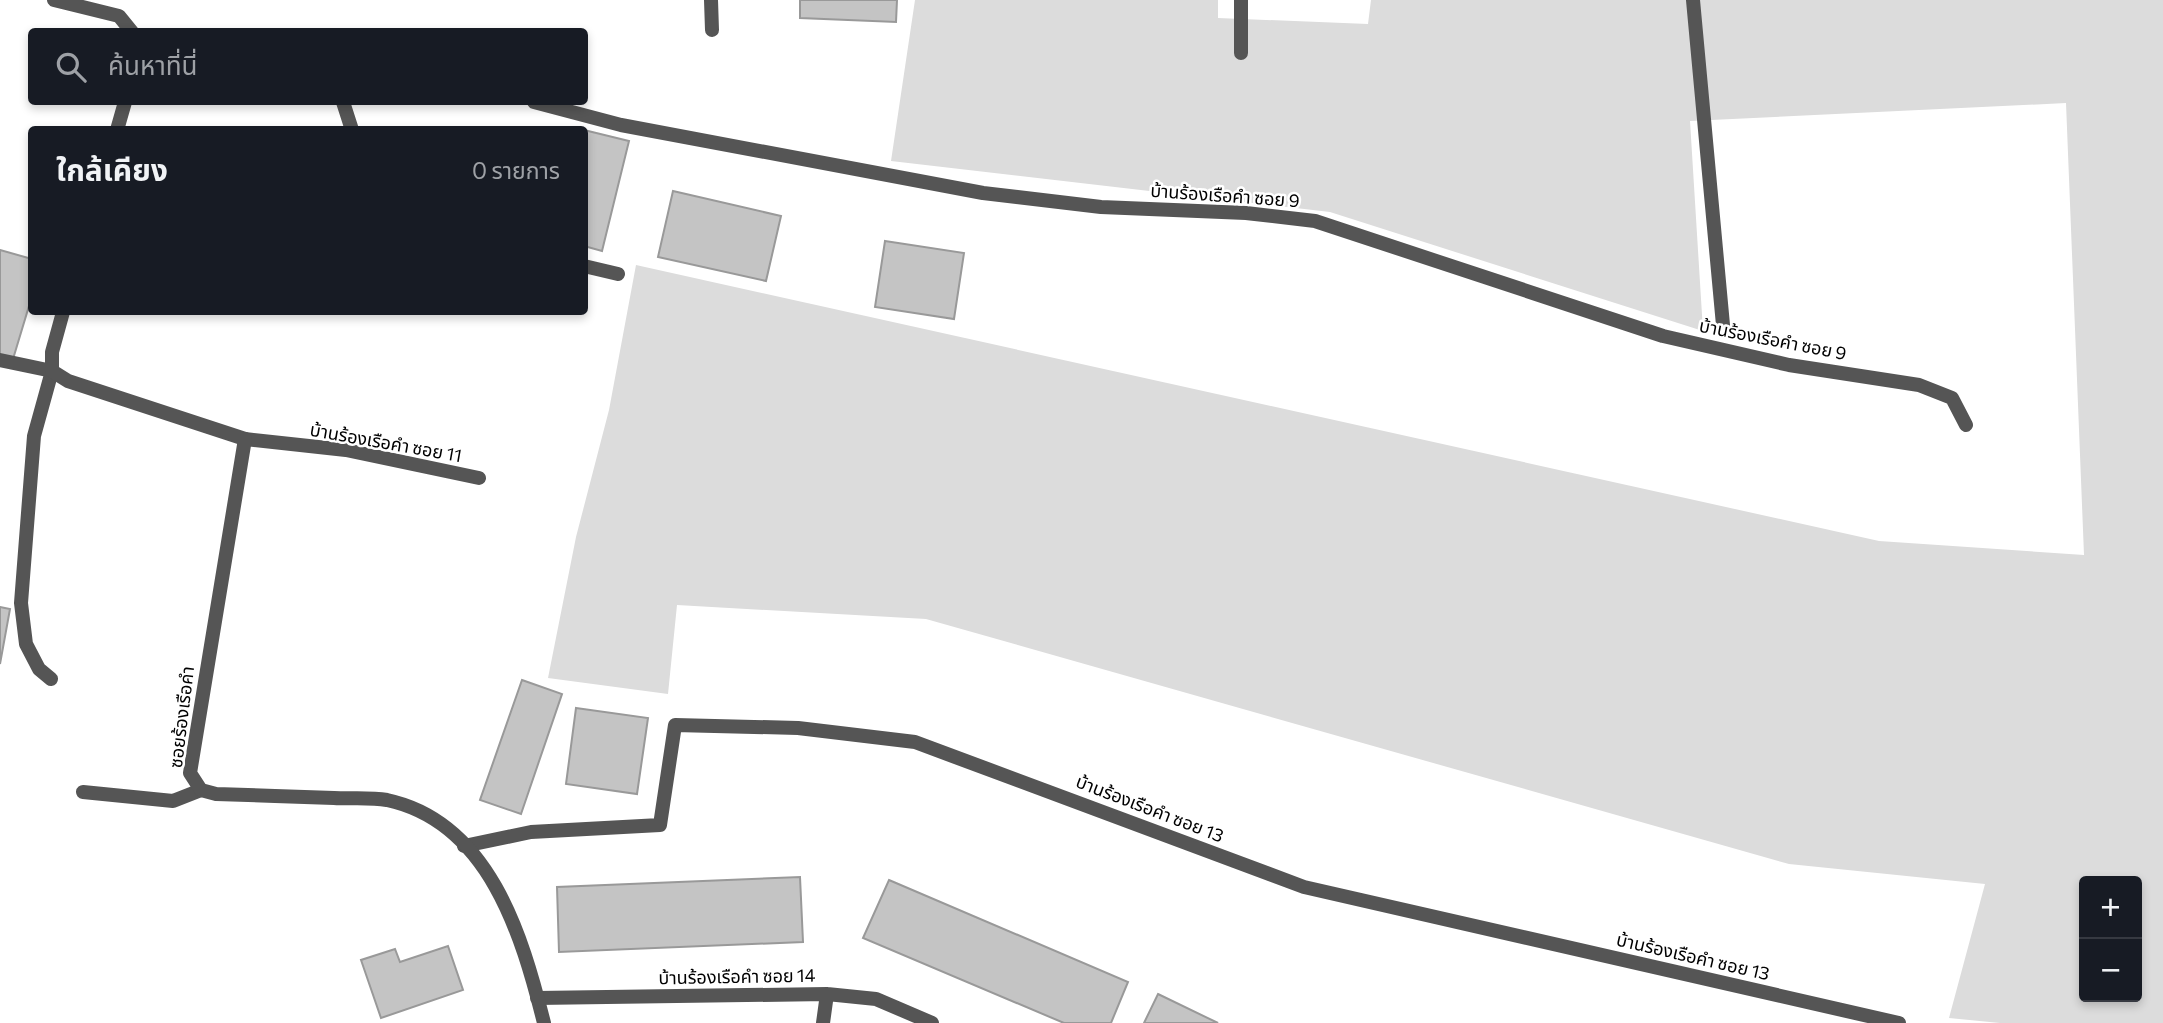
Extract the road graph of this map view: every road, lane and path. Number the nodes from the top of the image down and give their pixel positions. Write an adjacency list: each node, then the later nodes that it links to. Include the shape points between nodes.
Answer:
1 (54, 0): 5 (street)
2 (711, 0): 7 (street)
3 (1241, 0): 8 (street)
4 (1693, 0): 17 (street)
5 (86, 4): 6 (street, via 119,16)
6 (129, 28)
7 (712, 30)
8 (1241, 53)
9 (124, 105): 12 (street)
10 (344, 105): 13 (street)
11 (545, 105): 20 (street, บ้านร้องเรือคำ ซอย 9, via 621,125 983,192 1101,207 1315,221 1663,336 1789,365 1919,385 1952,398)
12 (118, 126)
13 (351, 126)
14 (588, 267): 15 (street)
15 (618, 274)
16 (63, 315): 19 (street, via 52,352)
17 (1723, 325)
18 (0, 360): 19 (street)
19 (52, 371): 21 (street, via 68,381); 23 (street, via 34,436 21,603 26,644 39,669)
20 (1966, 425)
21 (244, 439): 22 (street, บ้านร้องเรือคำ ซอย 11, via 346,450); 24 (street, ซอยร้องเรือคำ, via 190,773)
22 (479, 478)
23 (51, 679)
24 (201, 790): 25 (street, via 173,801); 26 (street, ซอยร้องเรือคำ, via 386,800 430,815)
25 (83, 792)
26 (464, 846): 28 (street, ซอยร้องเรือคำ, via 493,878 509,909); 32 (street, บ้านร้องเรือคำ ซอย 13, via 531,832 660,825 675,725 798,728 915,742 1304,887)
27 (827, 994): 28 (street, บ้านร้องเรือคำ ซอย 14); 30 (street); 31 (street, บ้านร้องเรือคำ ซอย 14, via 876,999)
28 (537, 998): 29 (street, ซอยร้องเรือคำ)
29 (544, 1023)
30 (823, 1023)
31 (932, 1023)
32 (1899, 1023)

